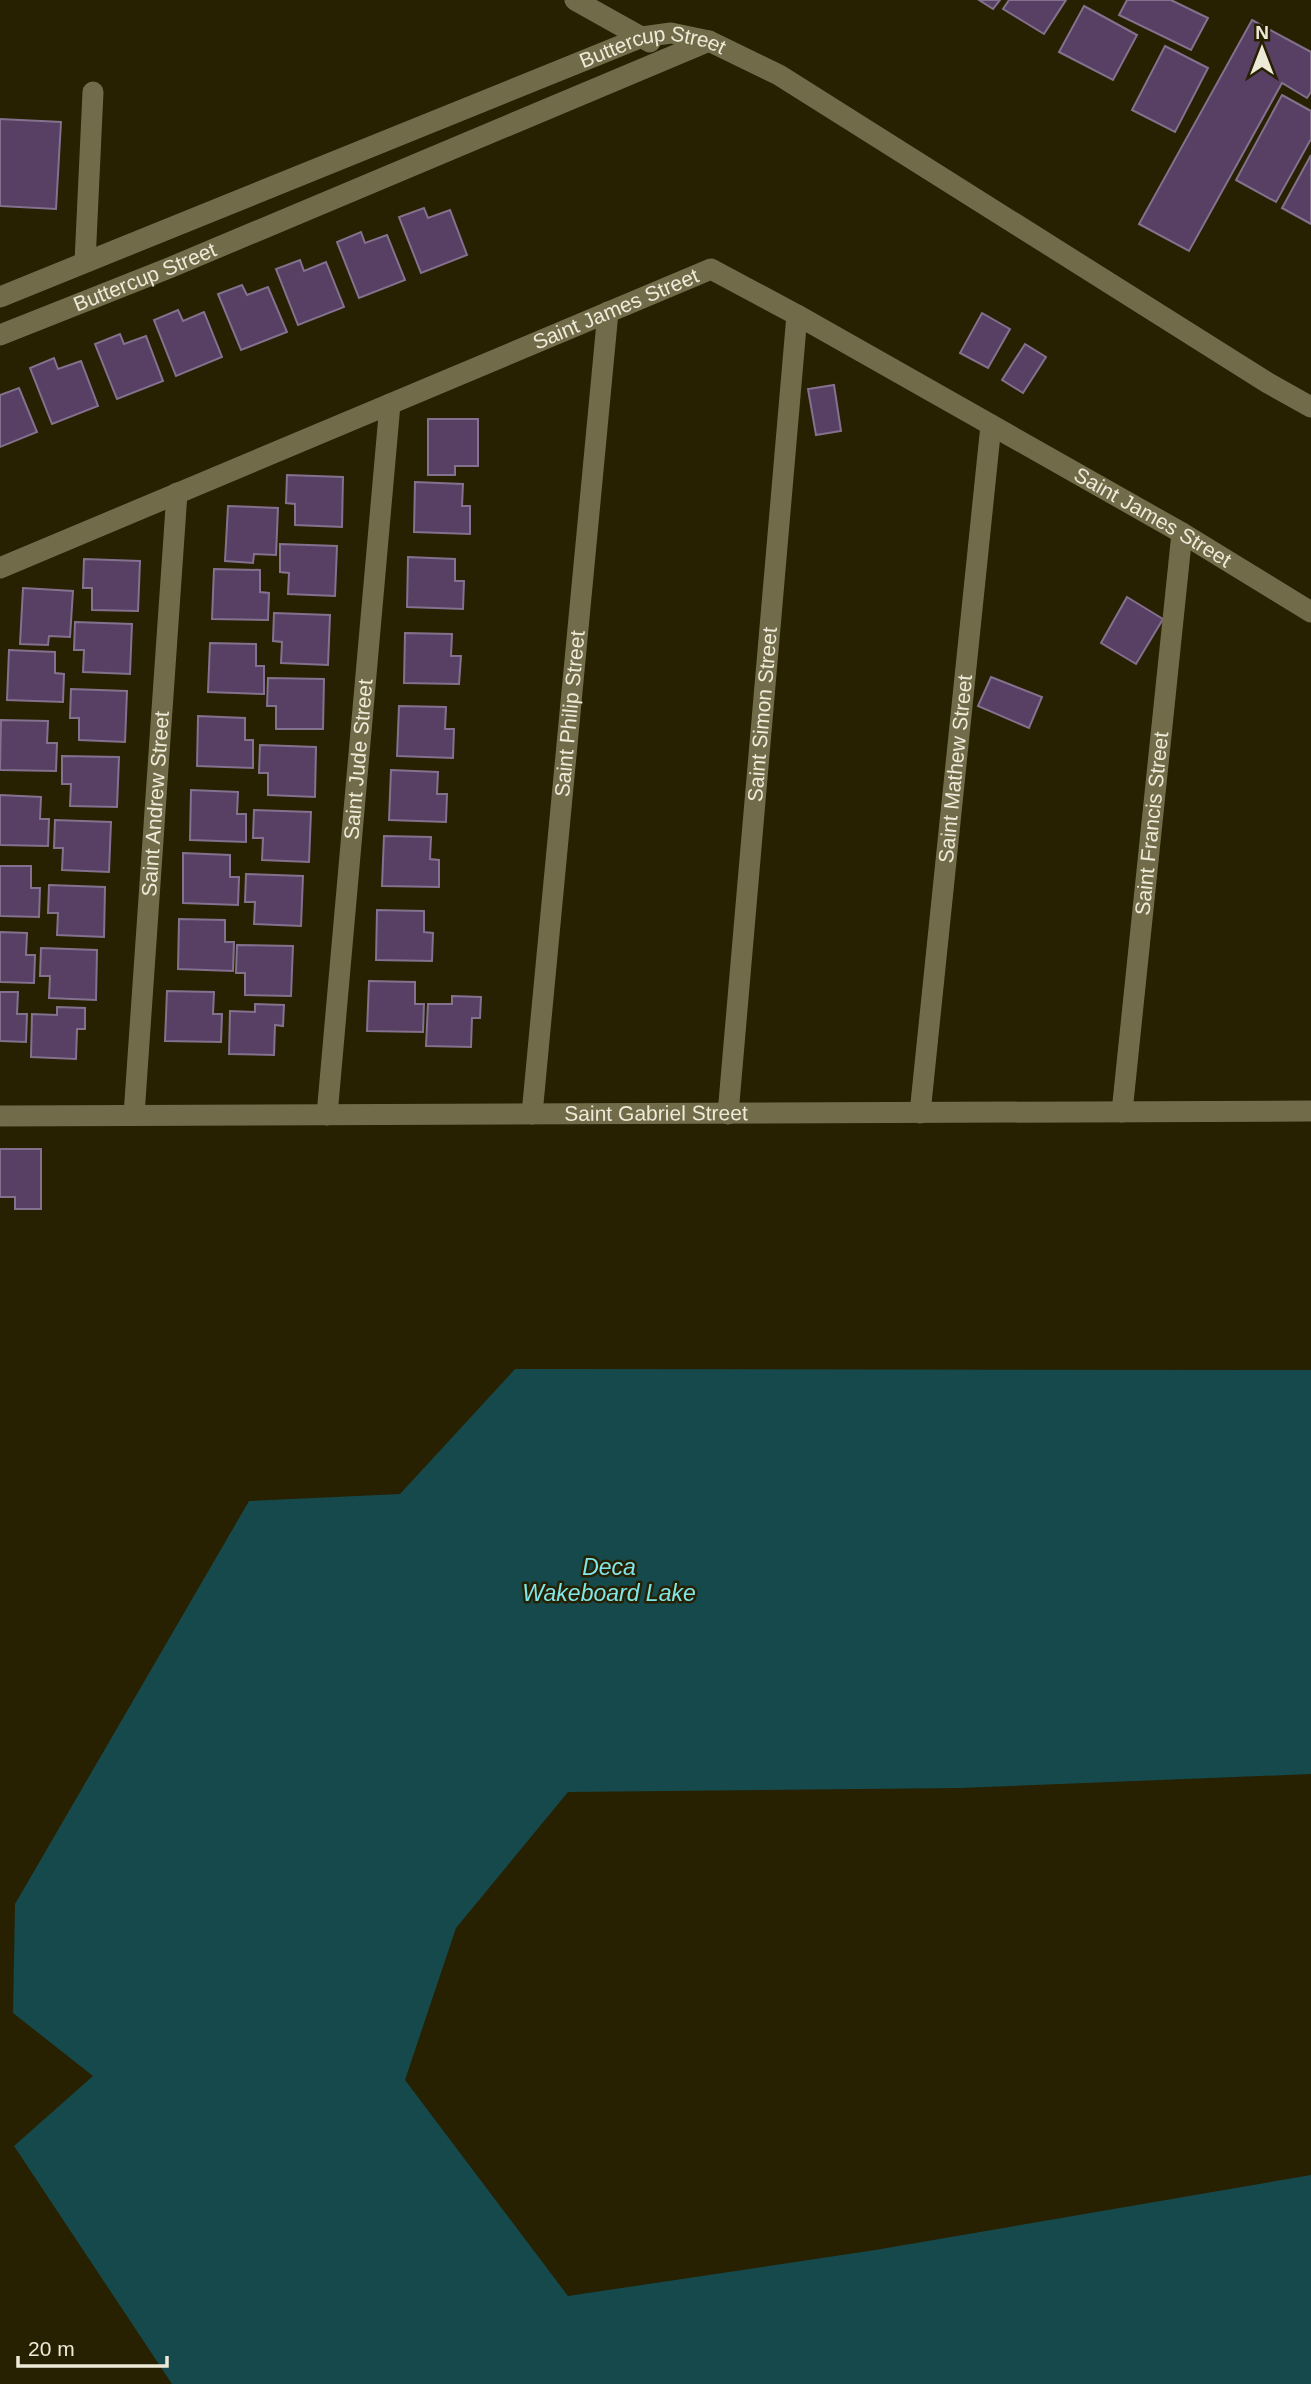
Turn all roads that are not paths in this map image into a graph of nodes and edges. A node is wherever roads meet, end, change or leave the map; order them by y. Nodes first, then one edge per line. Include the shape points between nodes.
1 (575, 0) edge
2 (642, 37) junction
3 (709, 40) junction
4 (671, 55) junction
5 (93, 92) dead end
6 (85, 262) junction
7 (0, 297) edge
8 (608, 312) junction
9 (797, 315) junction
10 (0, 335) edge
11 (390, 404) junction
12 (1311, 407) edge
13 (991, 425) junction
14 (177, 494) junction
15 (1182, 533) junction
16 (0, 568) edge
17 (1311, 612) edge
18 (1311, 1111) edge
19 (1122, 1112) junction
20 (920, 1113) junction
21 (532, 1114) junction
22 (728, 1114) junction
23 (134, 1115) junction
24 (327, 1115) junction
25 (0, 1116) edge

1 - 2 street
2 - 3 street, Buttercup Street via 671,33
2 - 4 street
2 - 6 street, Buttercup Street
3 - 4 street, Buttercup Street
3 - 12 street via 779,75
4 - 10 street, Buttercup Street
5 - 6 street
6 - 7 street, Buttercup Street
8 - 9 street, Saint James Street via 711,269
8 - 11 street, Saint James Street
8 - 21 street, Saint Philip Street
9 - 13 street, Saint James Street
9 - 22 street, Saint Simon Street
11 - 14 street, Saint James Street
11 - 24 street, Saint Jude Street
13 - 15 street, Saint James Street
13 - 20 street, Saint Mathew Street
14 - 16 street, Saint James Street
14 - 23 street, Saint Andrew Street
15 - 17 street, Saint James Street
15 - 19 street, Saint Francis Street
18 - 19 street, Saint Gabriel Street
19 - 20 street, Saint Gabriel Street
20 - 22 street, Saint Gabriel Street
21 - 22 street, Saint Gabriel Street
21 - 24 street, Saint Gabriel Street
23 - 24 street, Saint Gabriel Street
23 - 25 street, Saint Gabriel Street

